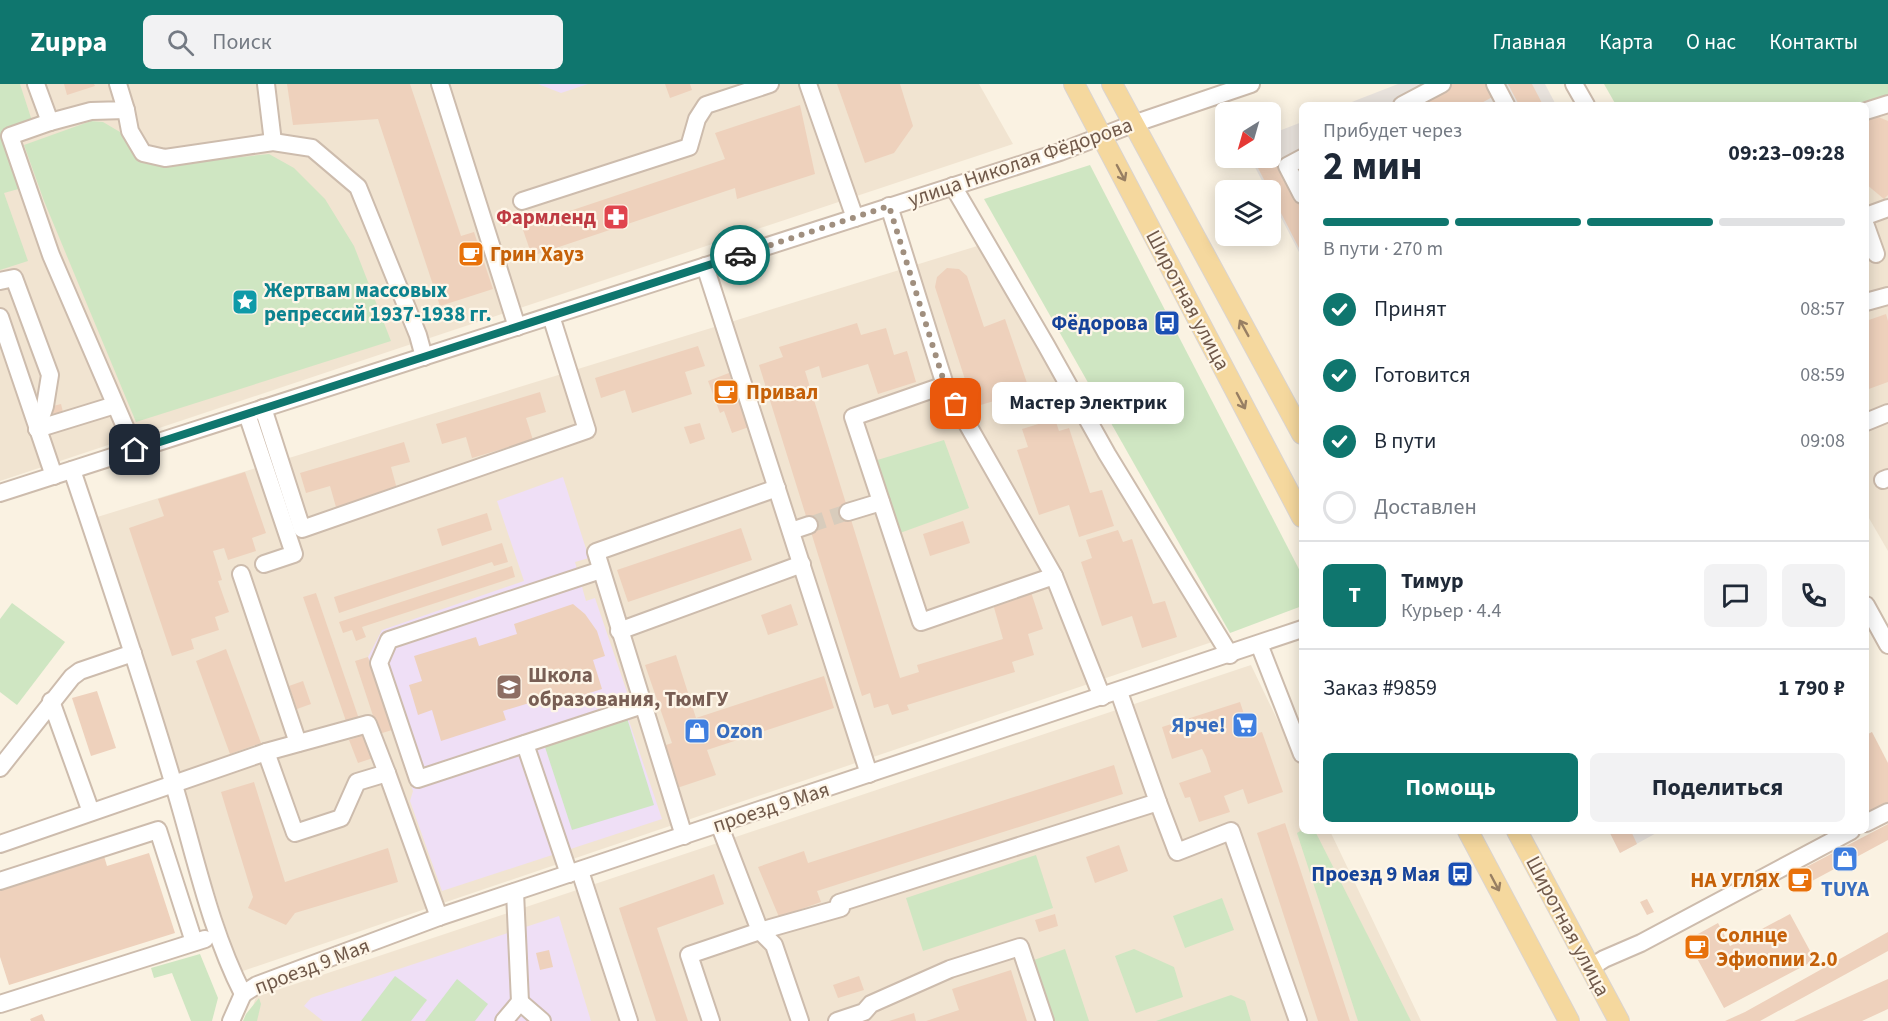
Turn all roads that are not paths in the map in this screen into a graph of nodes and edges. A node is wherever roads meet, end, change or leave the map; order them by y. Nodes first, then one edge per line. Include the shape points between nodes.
1 (36, 84) edge
2 (118, 84) edge
3 (266, 84) edge
4 (440, 84) edge
5 (767, 84) edge
6 (808, 84) edge
7 (1074, 84) edge
8 (1112, 84) edge
9 (1251, 84) edge
10 (1442, 84) edge
11 (1495, 84) edge
12 (1574, 84) edge
13 (1408, 102) edge
14 (1504, 102) edge
15 (1584, 102) edge
16 (1888, 104) edge
17 (126, 110) junction
18 (1869, 110) edge
19 (50, 122) junction
20 (1133, 124) junction
21 (1101, 137) junction
22 (273, 142) junction
23 (1299, 160) edge
24 (953, 186) junction
25 (1299, 189) edge
26 (522, 201) dead end
27 (889, 206) junction
28 (1888, 208) edge
29 (1869, 215) edge
30 (855, 218) junction
31 (1869, 234) edge
32 (1877, 254) edge
33 (705, 266) junction
34 (0, 281) edge
35 (1888, 296) edge
36 (1869, 301) edge
37 (0, 316) edge
38 (551, 316) junction
39 (517, 327) junction
40 (424, 357) junction
41 (945, 385) junction
42 (115, 405) junction
43 (255, 411) junction
44 (1888, 412) edge
45 (1869, 421) edge
46 (1299, 428) edge
47 (37, 429) junction
48 (135, 450) junction
49 (72, 470) junction
50 (54, 476) junction
51 (777, 488) junction
52 (0, 493) edge
53 (881, 502) junction
54 (1299, 511) edge
55 (848, 512) tunnel mouth
56 (809, 525) tunnel mouth
57 (791, 531) junction
58 (264, 564) dead end
59 (802, 564) junction
60 (601, 570) junction
61 (241, 574) dead end
62 (1054, 576) junction
63 (1869, 610) edge
64 (1299, 630) edge
65 (620, 631) junction
66 (1259, 644) junction
67 (1888, 645) edge
68 (134, 653) junction
69 (1230, 654) junction
70 (1119, 692) junction
71 (1102, 697) junction
72 (51, 701) junction
73 (643, 705) junction
74 (298, 743) junction
75 (525, 744) junction
76 (1299, 746) edge
77 (266, 752) junction
78 (0, 768) edge
79 (387, 773) junction
80 (869, 774) junction
81 (174, 783) junction
82 (1158, 802) junction
83 (91, 812) junction
84 (1888, 812) edge
85 (1869, 822) edge
86 (719, 824) junction
87 (1470, 834) edge
88 (1519, 834) edge
89 (1845, 834) edge
90 (684, 836) junction
91 (0, 844) edge
92 (574, 872) junction
93 (0, 881) edge
94 (515, 892) junction
95 (439, 917) junction
96 (760, 931) junction
97 (216, 935) junction
98 (195, 942) junction
99 (1590, 968) junction
100 (243, 994) junction
101 (520, 1002) junction
102 (0, 1004) edge
103 (866, 1017) edge
104 (231, 1021) edge
105 (504, 1021) edge
106 (542, 1021) edge
107 (629, 1021) edge
108 (711, 1021) edge
109 (800, 1021) edge
110 (837, 1021) edge
111 (1045, 1021) edge
112 (1298, 1021) edge
113 (1569, 1021) edge
114 (1618, 1021) edge

1 - 19 street
2 - 17 street
3 - 22 street
4 - 39 street
5 - 26 street via 706,105 697,119 689,147
6 - 30 street
7 - 21 main road, Широтная улица
8 - 20 main road, Широтная улица
9 - 20 street, улица Николая Фёдорова
10 - 13 street
11 - 14 street
12 - 15 street
16 - 18 street
17 - 19 street via 91,111
17 - 22 street via 130,131 143,153 165,158
19 - 42 street via 10,136 51,255
20 - 21 street, улица Николая Фёдорова
46 -> 20 main road, Широтная улица
21 - 24 street, улица Николая Фёдорова
21 -> 54 main road, Широтная улица
22 - 40 street via 312,147 358,187
23 - 25 street via 1287,166
24 - 27 street, улица Николая Фёдорова
24 - 69 street via 1107,454
27 - 30 street, улица Николая Фёдорова
27 - 41 street
28 - 29 street
30 - 33 street, улица Николая Фёдорова
31 - 32 street
33 - 38 street, улица Николая Фёдорова
33 - 51 street
34 - 47 street via 14,278 50,375
35 - 36 street
37 - 47 street
38 - 39 street, улица Николая Фёдорова
38 - 43 street via 586,430 302,529
39 - 40 street, улица Николая Фёдорова
40 - 43 street, улица Николая Фёдорова
41 - 53 street via 853,417
41 - 62 street
42 - 47 street
42 - 48 street
43 - 48 street, улица Николая Фёдорова
43 - 58 street via 294,554
44 - 45 street
47 - 50 street
48 - 49 street, улица Николая Фёдорова
49 - 50 street, улица Николая Фёдорова
49 - 68 street
50 - 52 street, улица Николая Фёдорова
51 - 57 street
51 - 60 street via 596,552
53 - 55 street
53 - 62 street via 921,622
56 - 57 street
57 - 59 street
59 - 65 street
59 - 80 street
60 - 65 street
60 - 75 street via 389,640 379,663 418,779
61 - 74 street
62 - 71 street
63 - 67 street
64 - 66 street, проезд 9 Мая
65 - 73 street
66 - 69 street, проезд 9 Мая
66 - 76 street
68 - 72 street via 80,671
68 - 81 street
69 - 70 street, проезд 9 Мая
70 - 71 street, проезд 9 Мая
70 - 82 street
71 - 80 street, проезд 9 Мая
72 - 78 street
72 - 83 street
73 - 75 street
73 - 90 street
74 - 77 street
74 - 79 street via 368,724
75 - 92 street
77 - 79 street via 295,833 340,818 357,782
77 - 81 street
79 - 95 street
80 - 86 street, проезд 9 Мая
81 - 83 street
81 - 97 street
82 - 96 street via 839,903 841,908
82 - 112 street via 1177,852 1231,831
83 - 91 street
84 - 85 street
86 - 90 street, проезд 9 Мая
86 - 96 street
87 -> 113 main road, Широтная улица
88 - 99 main road, Широтная улица
89 - 99 street
90 - 92 street, проезд 9 Мая
92 - 94 street, проезд 9 Мая
92 - 107 street
93 - 98 street via 158,830
94 - 95 street, проезд 9 Мая
94 - 101 street
95 - 100 street, проезд 9 Мая via 257,985
96 - 108 street via 689,955
96 - 109 street via 774,945
97 - 98 street
97 - 100 street
98 - 102 street
99 - 114 main road, Широтная улица
100 - 104 street
101 - 105 street
101 - 106 street
103 - 110 street
103 - 111 street via 871,1004 950,969 1020,947

